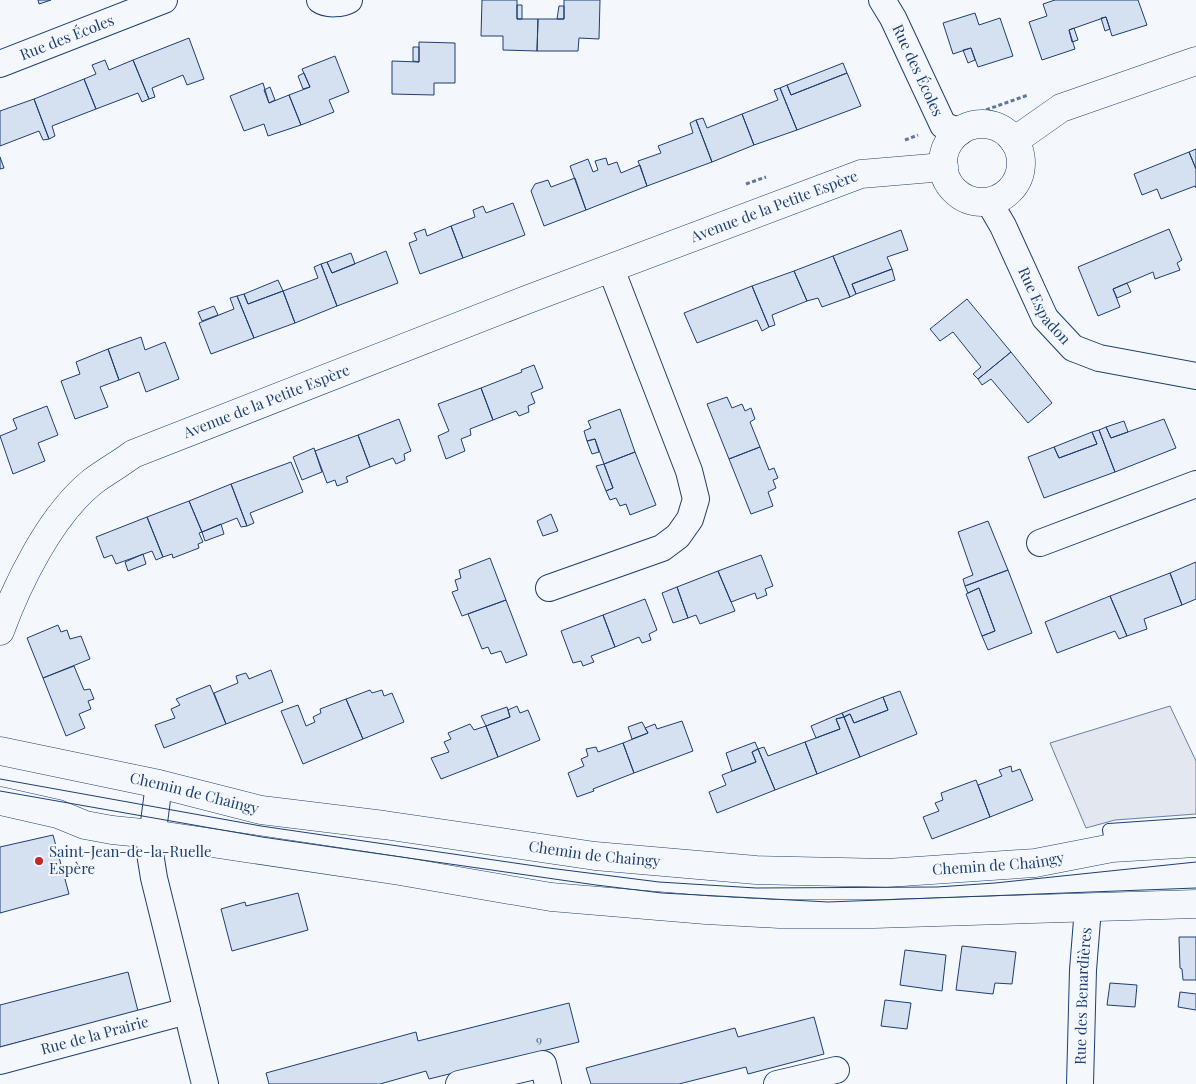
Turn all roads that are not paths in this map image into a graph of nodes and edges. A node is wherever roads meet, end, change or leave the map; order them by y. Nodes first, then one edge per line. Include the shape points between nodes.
1 (164, 0) edge
2 (320, 0) edge
3 (349, 0) edge
4 (882, 0) edge
5 (1196, 61) edge
6 (0, 64) edge
7 (960, 132) junction
8 (1014, 140) junction
9 (944, 167) junction
10 (989, 202) junction
11 (611, 269) junction
12 (1196, 376) edge
13 (1196, 484) edge
14 (1040, 543) dead end
15 (549, 588) dead end
16 (0, 631) edge
17 (0, 751) edge
18 (159, 784) junction
19 (0, 801) edge
20 (1196, 824) edge
21 (152, 834) junction
22 (1196, 843) edge
23 (1112, 848) junction
24 (1196, 904) edge
25 (1088, 908) junction
26 (187, 1011) junction
27 (0, 1060) edge
28 (836, 1070) dead end
29 (205, 1084) edge
30 (459, 1084) edge
31 (548, 1084) edge
32 (777, 1084) edge
33 (1080, 1084) edge

1 - 6 street, Rue des Écoles
2 - 3 street via 324,3
4 - 7 street, Rue des Écoles via 943,125
5 - 8 street via 1061,108
7 - 8 street via 983,124 1005,132
7 - 9 street via 950,142
8 - 10 street via 1022,165 1018,178 1012,189
9 - 10 street via 954,190 964,198
9 - 11 street, Avenue de la Petite Espère via 861,174
10 - 12 street, Rue Espadon via 1045,318 1073,348 1099,358
11 - 15 street via 689,471 696,499 690,519 678,536 662,548
11 - 16 street, Avenue de la Petite Espère via 133,454 91,483 63,512 21,580
13 - 14 street
17 - 18 street, Chemin de Chaingy
18 - 21 street
18 - 23 street, Chemin de Chaingy via 261,810 595,856 756,870 887,873 1035,863
19 - 21 street via 58,814 85,825
20 - 23 lane via 1110,830
21 - 25 street via 551,896 696,909 780,914 874,914
21 - 26 street via 150,853 154,878
22 - 23 street, Chemin de Chaingy
24 - 25 street
25 - 33 street, Rue des Benardières
26 - 27 street, Rue de la Prairie
26 - 29 street
28 - 32 street
30 - 31 street via 543,1064

